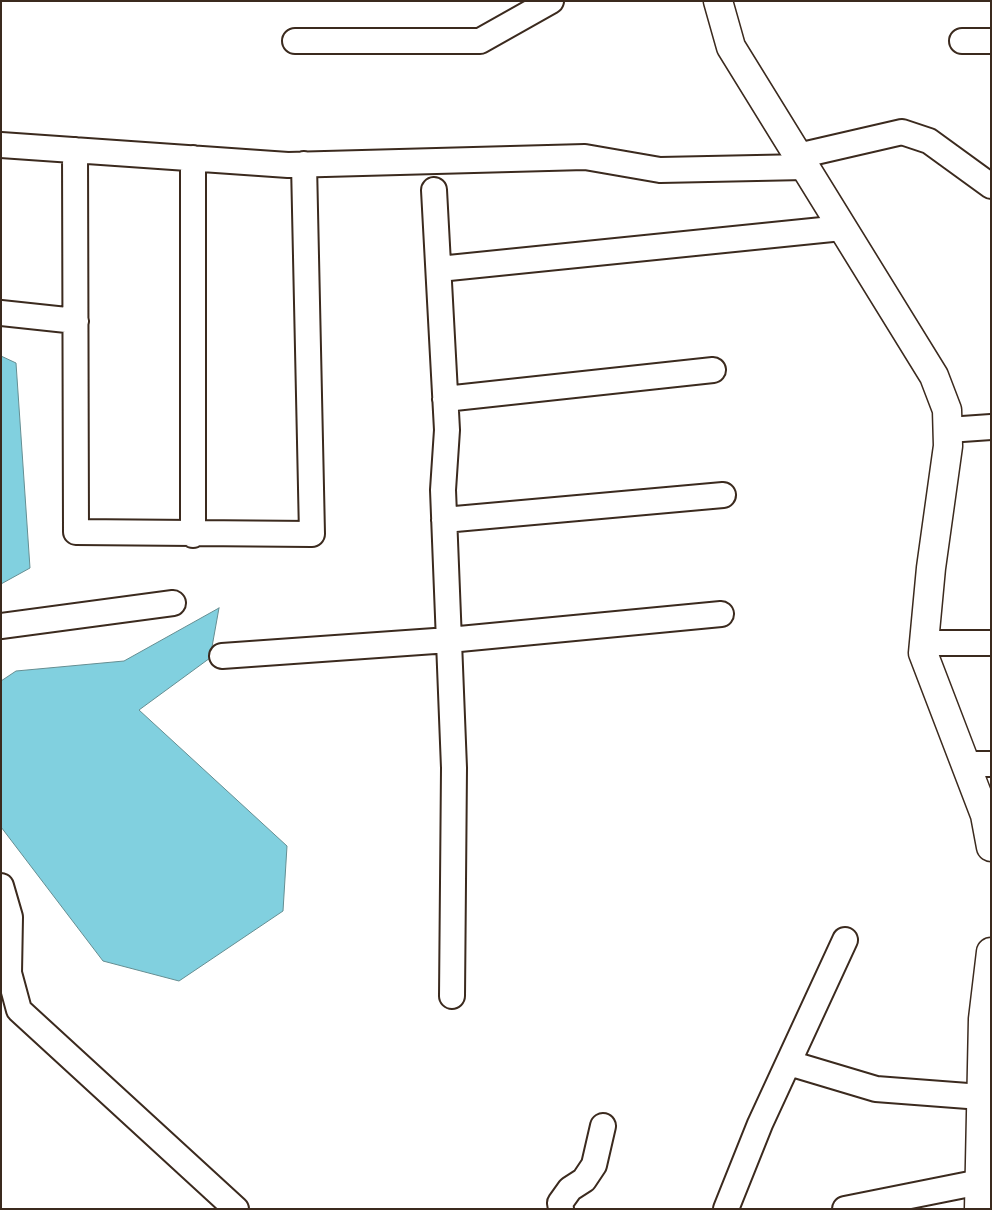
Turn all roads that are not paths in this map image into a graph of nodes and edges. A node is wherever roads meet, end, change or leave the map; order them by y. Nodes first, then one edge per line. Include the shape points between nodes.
1 (551, 1) edge
2 (718, 1) edge
3 (991, 40) edge
4 (295, 41) dead end
5 (962, 41) dead end
6 (1, 145) edge
7 (75, 150) junction
8 (193, 158) junction
9 (802, 162) junction
10 (304, 164) junction
11 (991, 186) edge
12 (434, 190) dead end
13 (842, 228) junction
14 (439, 269) junction
15 (1, 313) edge
16 (76, 321) junction
17 (713, 370) dead end
18 (445, 399) junction
19 (991, 427) edge
20 (948, 430) junction
21 (723, 495) dead end
22 (444, 520) junction
23 (193, 534) junction
24 (173, 602) dead end
25 (721, 614) dead end
26 (1, 626) edge
27 (449, 640) junction
28 (924, 643) junction
29 (991, 643) edge
30 (222, 656) dead end
31 (978, 764) edge
32 (991, 846) edge
33 (1, 886) edge
34 (845, 940) dead end
35 (991, 952) edge
36 (452, 996) dead end
37 (789, 1063) junction
38 (981, 1097) junction
39 (603, 1126) dead end
40 (980, 1182) junction
41 (236, 1209) edge
42 (561, 1209) edge
43 (726, 1209) edge
44 (845, 1209) edge
45 (979, 1209) edge

1 - 4 street via 480,41
2 - 9 street via 731,47
3 - 5 street
6 - 7 street
7 - 8 street
7 - 16 street
8 - 10 street
8 - 23 street
9 - 10 street via 660,170 585,157
9 - 11 street via 902,132 929,141
9 - 13 street
10 - 23 street via 312,534
12 - 14 street
13 - 14 street
13 - 20 street via 934,376 947,410
14 - 18 street
15 - 16 street
16 - 23 street via 76,532
17 - 18 street
18 - 22 street
19 - 20 street
20 - 28 street
21 - 22 street
22 - 27 street
24 - 26 street
25 - 27 street
27 - 30 street
27 - 36 street via 454,768
28 - 29 street
28 - 31 street via 923,653
31 - 32 street
33 - 41 street via 10,917 9,972 19,1010
34 - 37 street
35 - 38 street via 983,1019
37 - 38 street via 876,1089
37 - 43 street
38 - 40 street
39 - 42 street via 594,1165 584,1180 570,1189 560,1202
40 - 44 street
40 - 45 street

